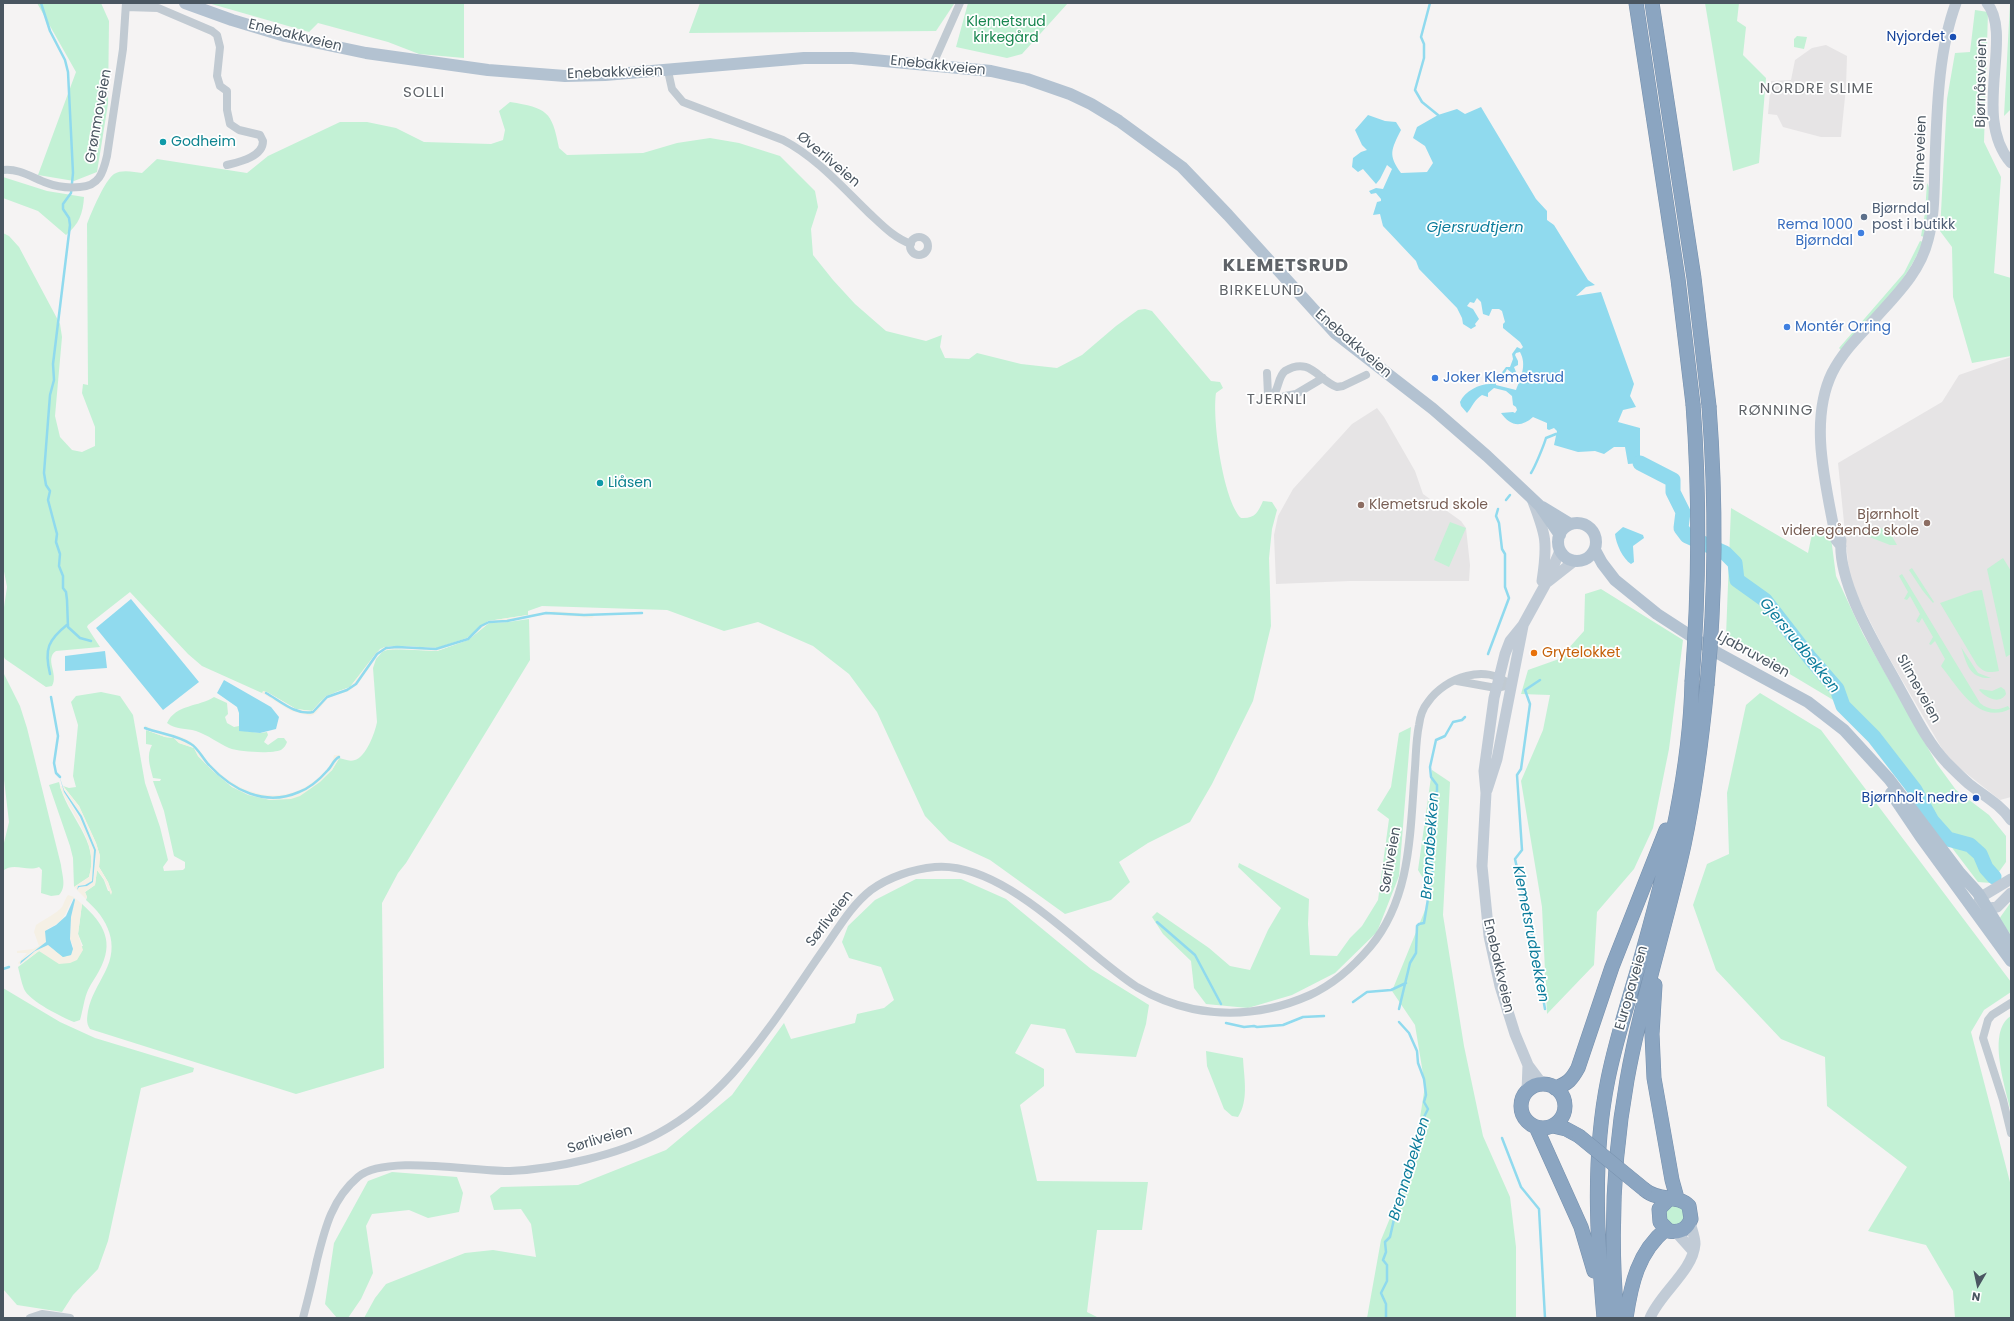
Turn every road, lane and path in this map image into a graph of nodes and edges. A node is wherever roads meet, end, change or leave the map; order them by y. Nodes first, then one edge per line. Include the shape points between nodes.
1 (185, 3) edge
2 (960, 3) edge
3 (1636, 3) edge
4 (1652, 3) edge
5 (1956, 3) edge
6 (1987, 3) edge
7 (126, 5) edge
8 (933, 64) junction
9 (668, 71) junction
10 (2011, 163) edge
11 (227, 165) dead end
12 (3, 170) edge
13 (910, 244) dead end
14 (1267, 373) dead end
15 (1366, 374) dead end
16 (1323, 378) junction
17 (1285, 396) dead end
18 (1536, 502) junction
19 (1570, 524) junction
20 (1560, 535) junction
21 (1595, 550) junction
22 (1560, 551) junction
23 (1579, 561) junction
24 (1615, 580) junction
25 (1543, 588) junction
26 (1523, 625) junction
27 (1498, 676) junction
28 (1457, 680) junction
29 (1510, 685) junction
30 (1496, 688) junction
31 (1872, 761) junction
32 (1486, 793) junction
33 (1677, 806) junction
34 (2009, 814) edge
35 (2011, 879) edge
36 (2011, 893) edge
37 (1981, 897) junction
38 (1988, 909) junction
39 (1974, 910) junction
40 (1659, 945) junction
41 (2011, 947) edge
42 (2011, 961) edge
43 (2011, 1003) edge
44 (1528, 1065) junction
45 (1549, 1086) junction
46 (1527, 1092) junction
47 (1564, 1110) junction
48 (1552, 1126) junction
49 (1536, 1127) junction
50 (2011, 1133) edge
51 (1578, 1135) junction
52 (1646, 1191) junction
53 (1673, 1199) junction
54 (1658, 1213) junction
55 (1690, 1223) junction
56 (1671, 1230) junction
57 (1693, 1251) junction
58 (1608, 1296) junction
59 (30, 1318) edge
60 (70, 1318) edge
61 (303, 1318) edge
62 (1604, 1318) edge
63 (1617, 1318) edge
64 (1626, 1318) edge
65 (1650, 1318) edge

1 - 9 main road, Enebakkveien via 285,36 344,49 424,61 488,70 565,76
2 - 8 street
3 - 33 highway, Europaveien, bridge via 1678,279 1693,404 1698,582 1689,726
4 - 40 highway, Europaveien, bridge via 1694,278 1709,406 1715,538 1713,598 1701,741 1684,843
5 - 34 street, Slimeveien via 1945,47 1937,108 1934,198 1928,240 1911,278 1849,348 1832,374 1822,410 1822,440 1839,520 1846,574 1874,642 1926,736 1943,758
6 - 10 street, Bjørnåsveien via 1994,14 1998,31 1995,131 2001,149
7 - 11 street via 158,8 205,27 217,35 220,47 216,76 220,86 227,91 229,120 234,128 260,135 263,141 261,150 254,155
7 - 12 street, Grønmoveien via 123,49 107,156 97,182 88,187 64,187 15,170
8 - 9 main road, Enebakkveien via 852,58 804,58
8 - 18 main road, Enebakkveien via 991,71 1049,86 1091,104 1141,136 1186,172 1335,333 1433,409
9 - 13 street, Øverliveien via 672,89 683,102 797,147 888,231
14 - 16 street via 1270,397 1275,393 1279,377 1290,369 1299,366 1308,368
15 - 16 street via 1339,387
16 - 17 street via 1296,394
18 - 19 main road, Enebakkveien
18 - 20 main road, Enebakkveien
18 - 25 street via 1546,542
19 - 20 main road
19 - 21 main road, Enebakkveien via 1582,523 1589,526 1596,535
20 - 22 main road, Enebakkveien
21 - 23 main road, Enebakkveien
21 - 24 main road, Ljabruveien
22 - 23 main road via 1566,558
22 - 25 street, Enebakkveien
23 - 24 main road, Ljabruveien
23 - 25 street, Enebakkveien
24 - 31 main road, Ljabruveien via 1657,614 1714,651 1813,706 1844,730
25 - 26 street, Enebakkveien
26 - 27 street, Enebakkveien via 1510,641
26 - 29 street, Enebakkveien
27 - 28 street, Sørliveien via 1469,674
27 - 29 street
27 - 30 street, Enebakkveien
28 - 30 street
28 - 61 street, Sørliveien via 1446,685 1426,704 1419,725 1406,865 1401,889 1389,921 1356,963 1318,991 1267,1010 1233,1013 1189,1008 1160,998 1135,985 1043,913 996,881 973,871 948,867 916,870 879,885 867,893 845,917 758,1042 736,1068 710,1097 685,1117 657,1134 607,1154 539,1168 511,1171 395,1166 363,1173 339,1198 327,1221
29 - 30 street
29 - 32 street, Enebakkveien via 1497,759
30 - 32 street, Enebakkveien via 1486,756
31 - 37 main road, Ljabruveien via 1890,780
31 - 39 main road, Ljabruveien via 1909,820
32 - 44 street, Enebakkveien via 1482,852 1485,915 1504,1000
33 - 45 highway via 1655,854 1612,967 1578,1068 1565,1085
33 - 58 highway, Europaveien via 1658,895 1614,1053 1603,1109 1596,1190
35 - 37 street
36 - 38 street via 1997,907
37 - 38 main road, Ljabruveien
37 - 39 street
38 - 39 street
38 - 41 main road, Ljabruveien
39 - 42 main road, Ljabruveien
40 - 53 highway via 1652,1053
40 - 58 highway, Europaveien via 1638,1028 1623,1107
43 - 50 street via 1988,1020 1983,1038
44 - 45 street, Enebakkveien
44 - 46 street, Enebakkveien
45 - 46 highway via 1535,1086
45 - 47 highway via 1563,1099
46 - 49 highway via 1522,1101 1521,1112 1526,1121
47 - 48 highway via 1561,1118
47 - 51 highway
48 - 49 highway
48 - 51 highway
49 - 58 highway via 1581,1227
51 - 52 highway, bridge
52 - 53 highway
52 - 54 highway
53 - 54 highway via 1662,1205
53 - 55 highway via 1686,1202 1691,1210
54 - 56 highway via 1660,1222
55 - 56 highway via 1682,1231
55 - 57 street via 1695,1239
56 - 57 street
56 - 64 highway via 1653,1240 1641,1258 1631,1289
57 - 65 street via 1689,1262
58 - 62 highway
58 - 63 highway
59 - 60 street via 42,1314

